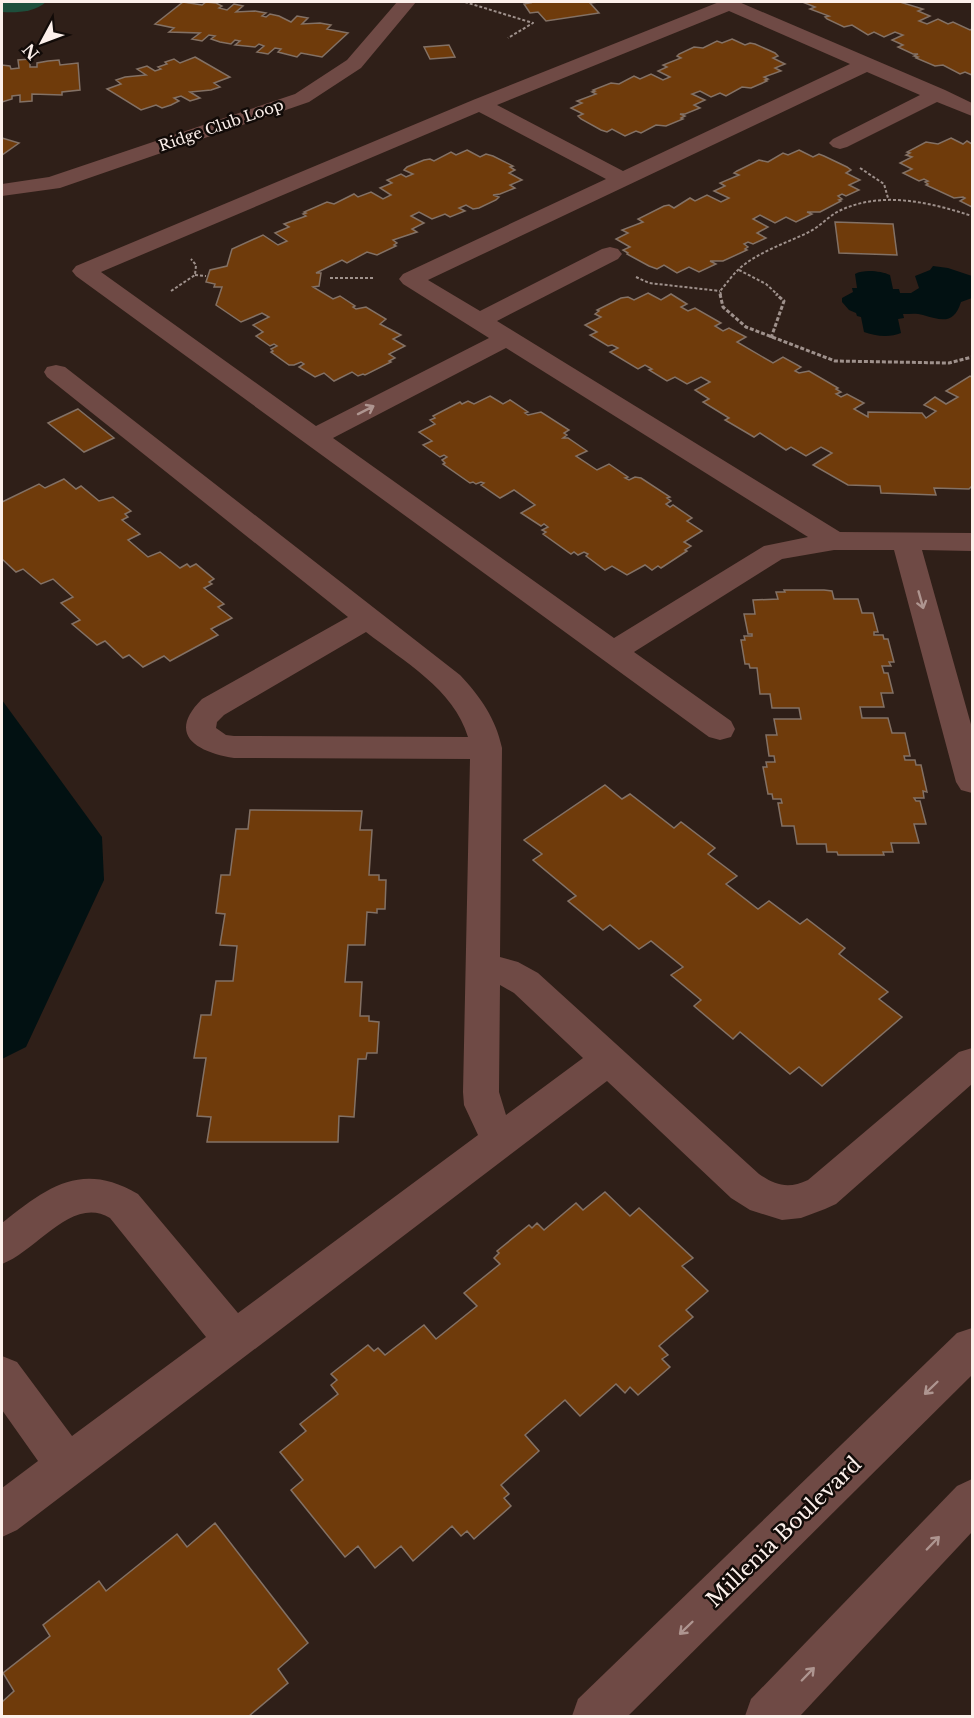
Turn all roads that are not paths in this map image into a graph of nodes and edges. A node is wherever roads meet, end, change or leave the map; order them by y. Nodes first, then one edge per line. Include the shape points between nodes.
1 (407, 2) edge
2 (731, 3) edge
3 (867, 64) junction
4 (938, 94) junction
5 (480, 104) junction
6 (972, 110) edge
7 (840, 143) dead end
8 (623, 179) junction
9 (2, 190) edge
10 (605, 256) road end
11 (479, 321) junction
12 (507, 338) junction
13 (56, 372) dead end
14 (314, 437) junction
15 (834, 541) junction
16 (972, 542) edge
17 (906, 543) junction
18 (368, 618) junction
19 (613, 652) junction
20 (720, 729) dead end
21 (486, 748) junction
22 (972, 782) edge
23 (482, 967) junction
24 (609, 1059) junction
25 (972, 1064) edge
26 (499, 1141) junction
27 (2, 1246) edge
28 (234, 1340) junction
29 (972, 1347) edge
30 (2, 1377) edge
31 (67, 1466) junction
32 (972, 1501) edge
33 (2, 1515) edge
34 (596, 1716) edge
35 (768, 1716) edge

1 - 9 street, Ridge Club Loop via 354,64 302,98 52,183
2 - 3 street
2 - 5 street
3 - 4 street
3 - 8 street
4 - 6 street
4 - 7 street
5 - 8 street
5 - 14 street via 84,271
8 - 11 street via 411,279
10 - 11 street
11 - 12 street
14 -> 12 street
12 - 15 street
13 - 18 street
14 - 19 street
15 - 17 street
15 - 19 street via 774,552
16 - 17 street
17 -> 22 street
18 - 21 street via 461,694 478,719
18 - 21 street via 213,707 201,719 202,733 216,743 234,747
19 - 20 street
21 - 23 street
23 - 24 street via 506,972 526,983
23 - 26 street via 481,1092
24 - 25 street via 757,1195 786,1204 799,1203 822,1192
24 - 26 street
26 - 28 street
27 - 28 street via 67,1200 93,1192 106,1194 124,1206
28 - 31 street
29 -> 34 street, Millenia Boulevard
30 - 31 street
31 - 33 street
35 -> 32 street

